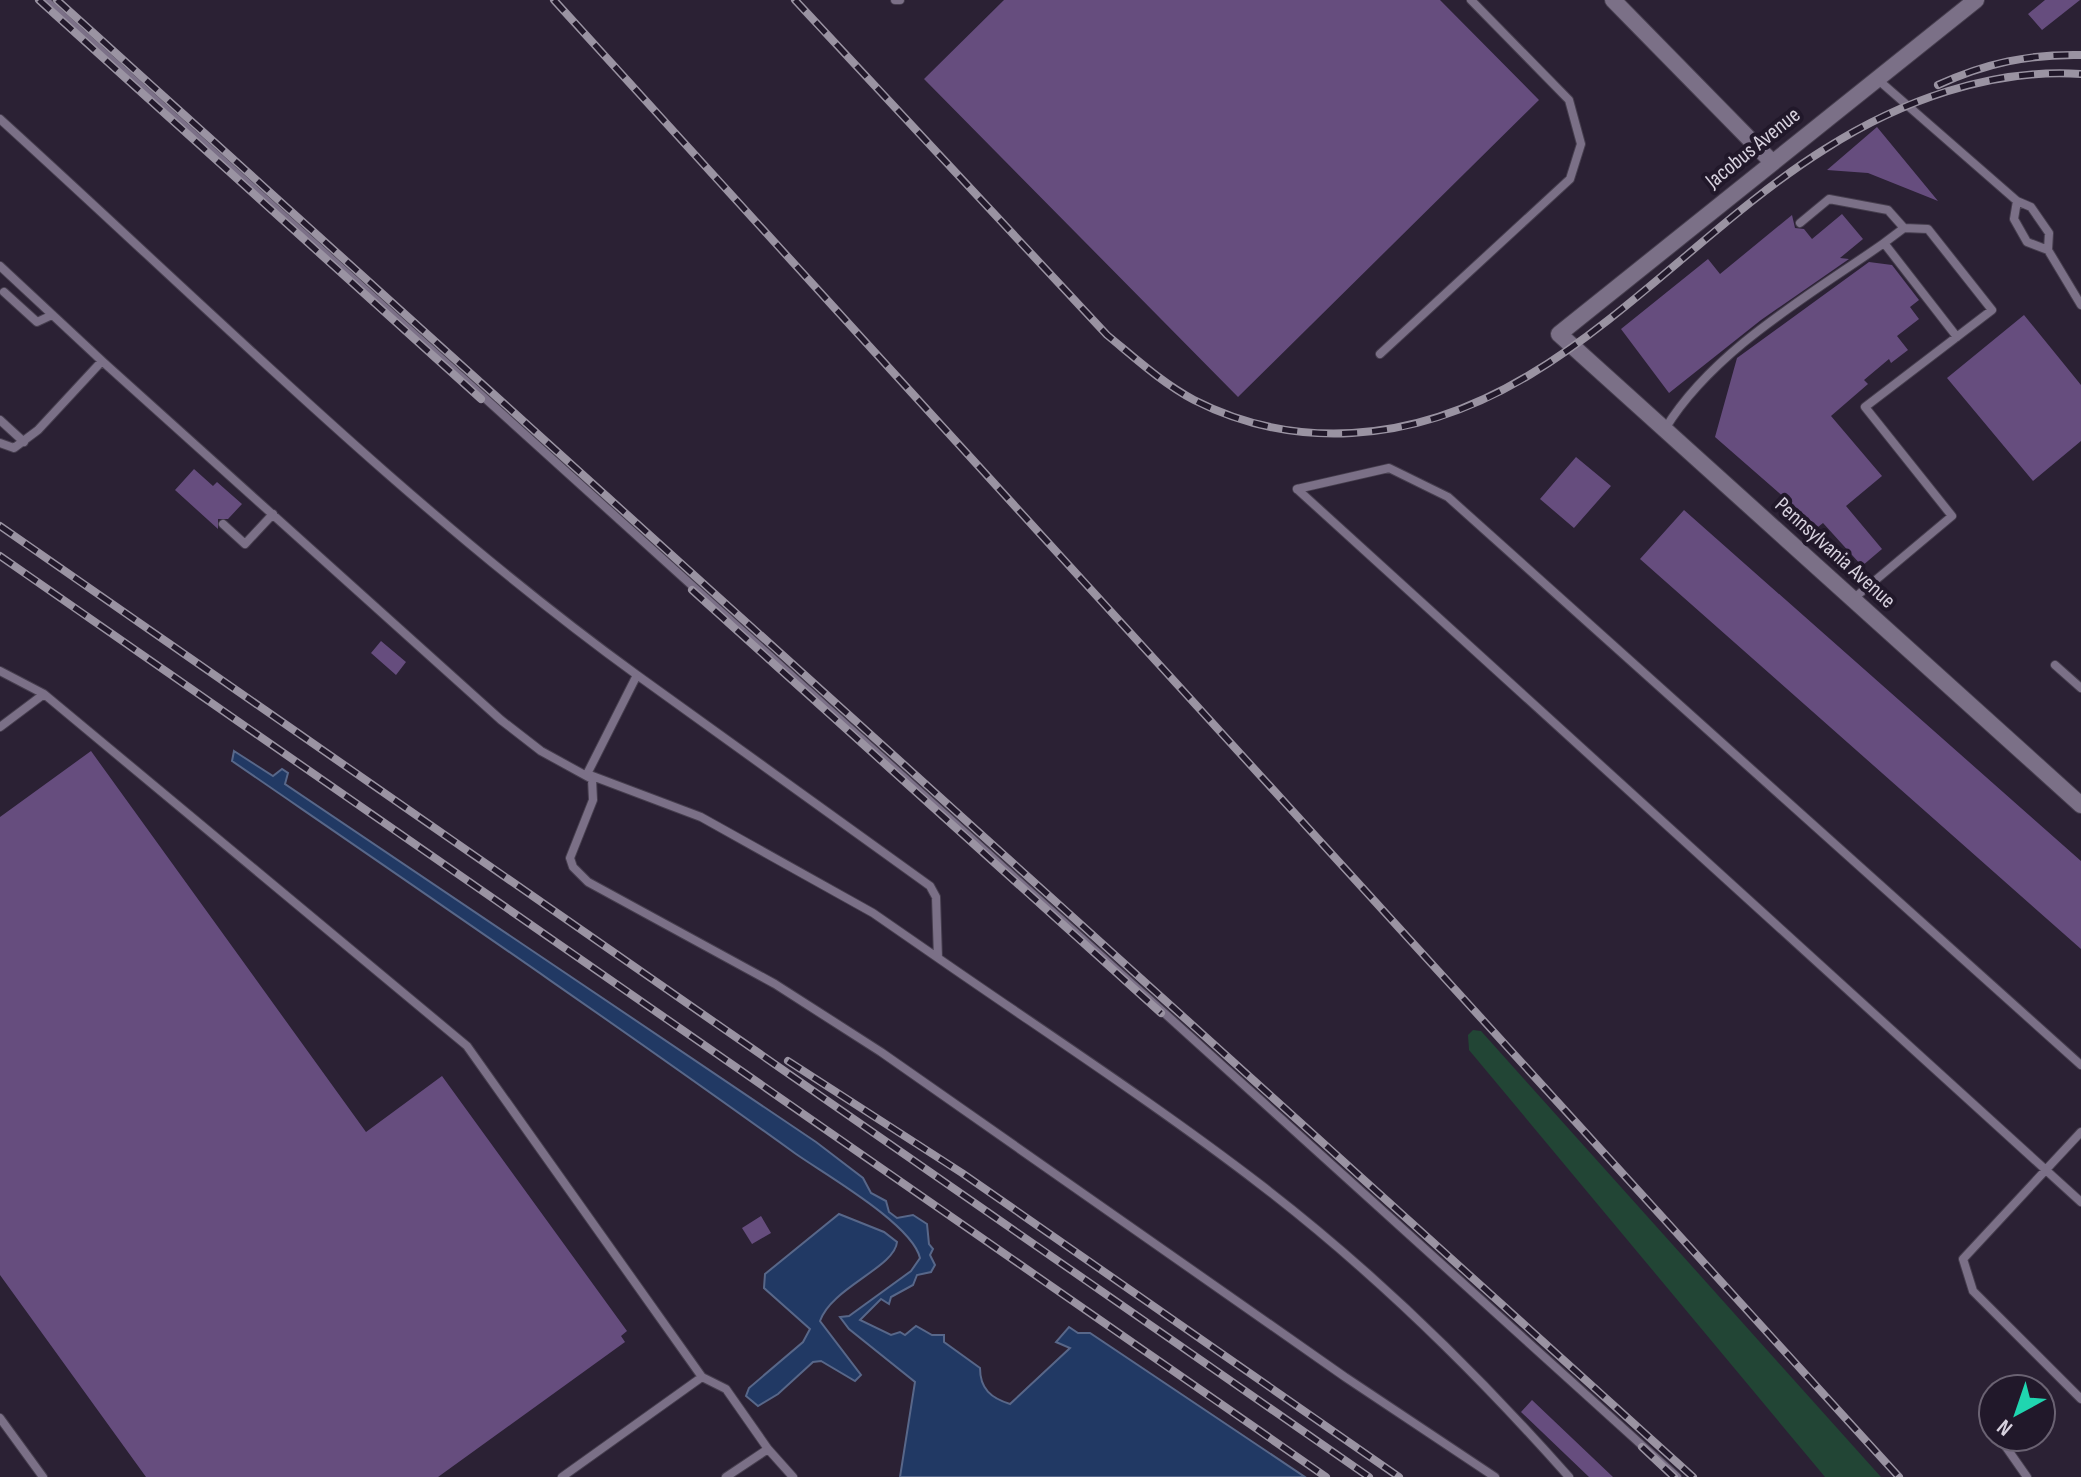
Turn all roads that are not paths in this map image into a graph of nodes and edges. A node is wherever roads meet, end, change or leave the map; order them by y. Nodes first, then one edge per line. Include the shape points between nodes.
1 (45, 0) edge
2 (1471, 0) edge
3 (1613, 0) edge
4 (1976, 0) edge
5 (1876, 78) junction
6 (0, 119) edge
7 (1771, 161) junction
8 (2017, 201) junction
9 (1800, 223) dead end
10 (1904, 228) junction
11 (1884, 243) junction
12 (2048, 250) junction
13 (0, 266) edge
14 (4, 292) dead end
15 (2081, 305) edge
16 (52, 315) junction
17 (1559, 334) joint
18 (1957, 337) junction
19 (1380, 354) dead end
20 (102, 361) junction
21 (0, 420) edge
22 (1665, 429) junction
23 (24, 442) junction
24 (0, 443) edge
25 (273, 514) junction
26 (223, 524) dead end
27 (1853, 599) junction
28 (2055, 665) dead end
29 (0, 671) edge
30 (637, 675) junction
31 (2081, 688) edge
32 (44, 694) junction
33 (0, 727) edge
34 (587, 774) junction
35 (2081, 805) edge
36 (938, 958) junction
37 (2081, 1065) edge
38 (2081, 1132) edge
39 (2048, 1169) junction
40 (2081, 1202) edge
41 (702, 1377) junction
42 (2081, 1399) edge
43 (0, 1418) edge
44 (768, 1449) junction
45 (2010, 1453) edge
46 (43, 1477) edge
47 (562, 1477) edge
48 (726, 1477) edge
49 (793, 1477) edge
50 (1495, 1477) edge
51 (1569, 1477) edge
52 (1677, 1477) edge
53 (2027, 1477) edge

1 - 52 lane
2 - 19 lane via 1569,100 1581,144 1570,179
3 - 7 street
4 - 5 street, Jacobus Avenue
5 - 7 street, Jacobus Avenue
5 - 8 lane
6 - 30 lane via 442,521 542,606
7 - 17 street, Jacobus Avenue
8 - 12 lane via 2031,207 2049,233
8 - 12 lane via 2014,219 2027,242
9 - 10 lane via 1829,199 1888,210
10 - 11 lane
10 - 18 lane via 1928,229 1992,310
11 - 18 lane
11 - 22 lane via 1810,293 1699,383
12 - 15 lane
13 - 16 lane
14 - 16 lane via 37,322
16 - 20 lane
17 - 22 street, Pennsylvania Avenue
18 - 27 lane via 1865,407 1952,516
20 - 23 lane
20 - 25 lane
21 - 23 lane
22 - 27 street, Pennsylvania Avenue
23 - 24 lane via 11,448
25 - 26 lane via 245,544
25 - 34 lane via 501,720 541,751
27 - 35 street, Pennsylvania Avenue
28 - 31 lane
29 - 32 lane
30 - 34 lane
30 - 36 lane via 930,886 936,897
32 - 33 lane
32 - 41 lane via 467,1046
34 - 36 lane via 701,817 873,913
34 - 50 lane via 594,781 594,796 570,858 588,882 775,984 881,1052
36 - 51 lane via 1290,1208 1450,1350
37 - 39 lane via 1448,497 1389,468 1297,489
38 - 39 lane
39 - 40 lane
39 - 42 lane via 1963,1259 1973,1291
41 - 44 lane via 726,1389
41 - 47 lane
43 - 46 lane
44 - 48 lane
44 - 49 lane
45 - 53 lane

